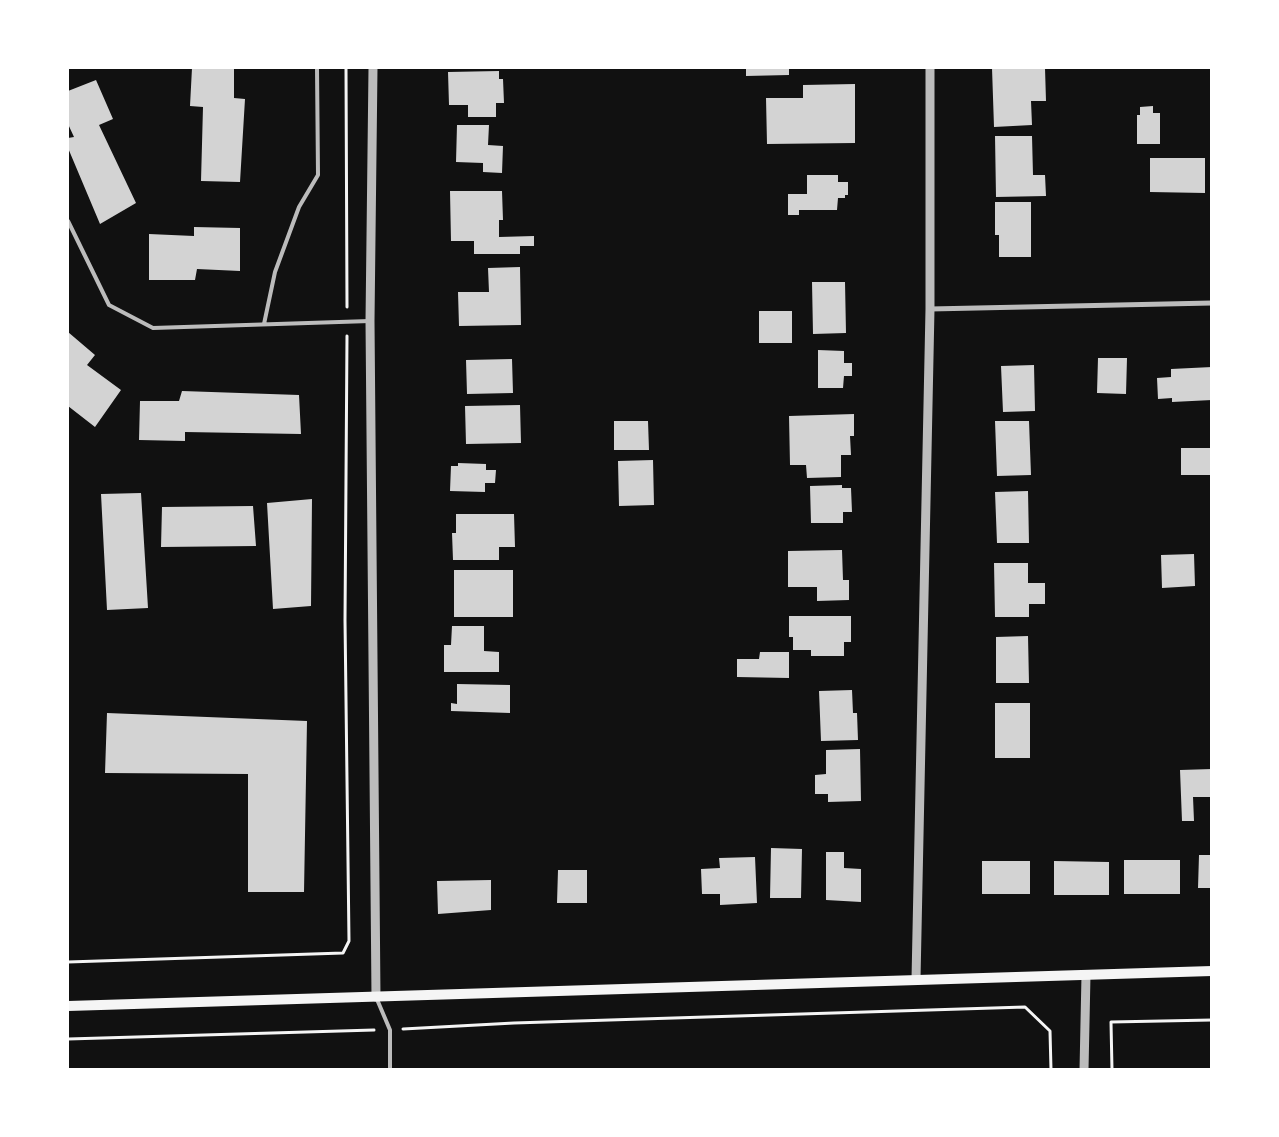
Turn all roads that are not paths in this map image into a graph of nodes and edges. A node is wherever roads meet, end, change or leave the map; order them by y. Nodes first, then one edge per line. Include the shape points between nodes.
1 (317, 68) edge
2 (373, 68) edge
3 (930, 68) edge
4 (68, 220) edge
5 (1212, 303) edge
6 (930, 308) junction
7 (370, 322) junction
8 (264, 324) junction
9 (1212, 971) edge
10 (1086, 975) junction
11 (916, 979) junction
12 (376, 997) junction
13 (68, 1006) edge
14 (390, 1070) edge
15 (1084, 1070) edge

1 - 8 lane via 318,175 299,207 276,272
2 - 7 street
3 - 6 street
4 - 8 lane via 109,305 153,328
5 - 6 street
6 - 11 street
7 - 8 lane
7 - 12 street
9 - 10 main road
10 - 11 main road
10 - 15 street
11 - 12 main road
12 - 13 main road
12 - 14 lane via 390,1030

